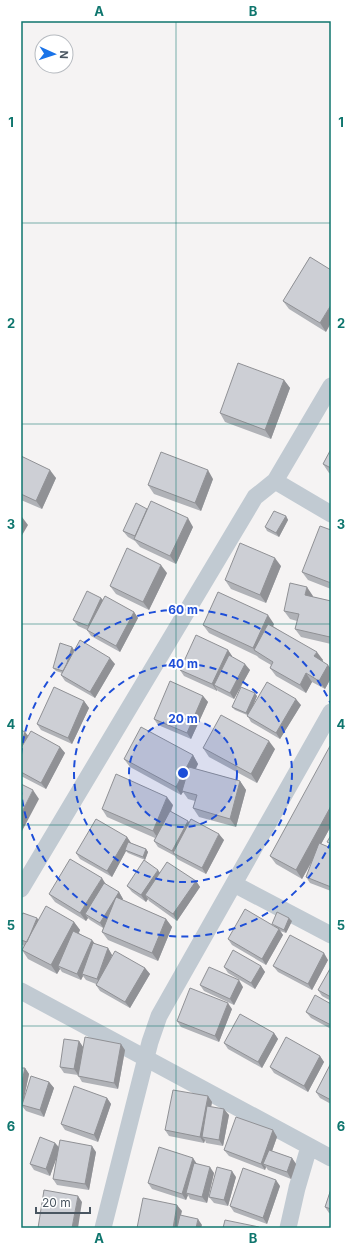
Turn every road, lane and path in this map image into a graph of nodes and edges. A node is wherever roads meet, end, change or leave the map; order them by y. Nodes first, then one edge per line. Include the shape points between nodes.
1 (331, 386) edge
2 (275, 481) junction
3 (331, 514) edge
4 (328, 722) edge
5 (234, 884) junction
6 (21, 889) edge
7 (331, 935) edge
8 (21, 991) edge
9 (146, 1058) junction
10 (309, 1147) junction
11 (331, 1158) edge
12 (103, 1228) edge
13 (288, 1228) edge

1 - 2 street
2 - 3 street
2 - 6 street via 255,497
4 - 5 street
5 - 7 street
5 - 9 street via 159,1016
8 - 9 street
9 - 10 street
9 - 12 street
10 - 11 street
10 - 13 street

